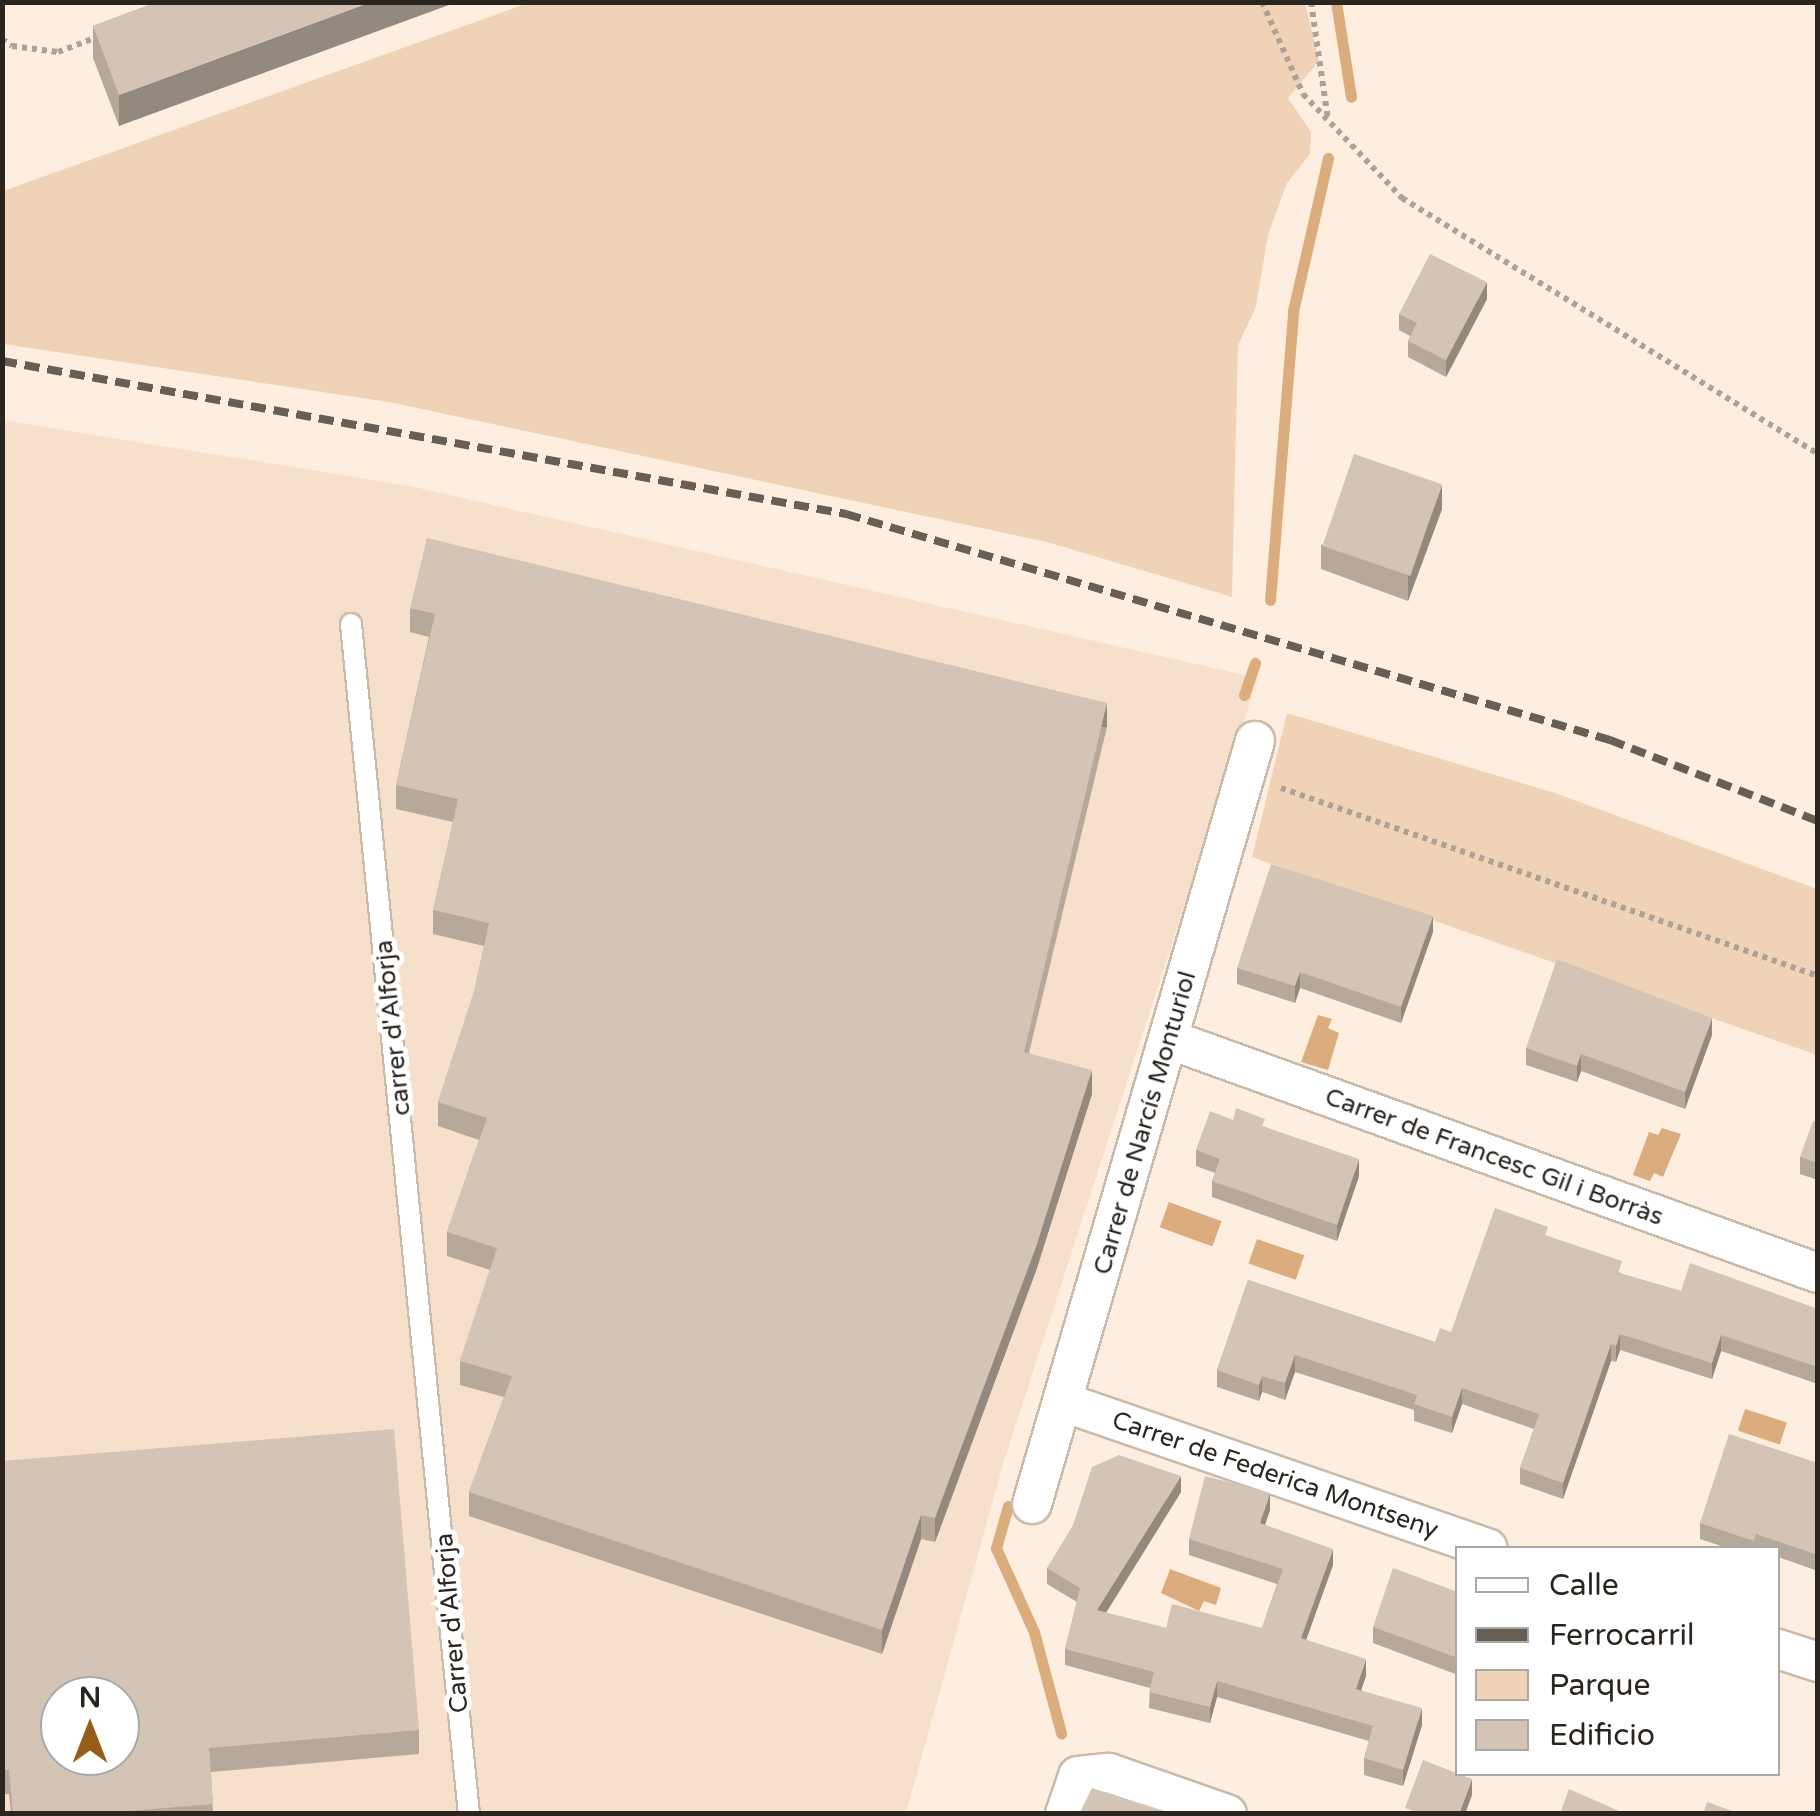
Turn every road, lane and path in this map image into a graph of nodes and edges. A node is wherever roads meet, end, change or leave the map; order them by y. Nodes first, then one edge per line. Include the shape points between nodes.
1 (1262, 2) edge
2 (1311, 2) edge
3 (110, 33) edge
4 (2, 39) edge
5 (1328, 123) junction
6 (1818, 454) edge
7 (351, 624) dead end
8 (1255, 741) dead end
9 (1265, 782) dead end
10 (1818, 976) edge
11 (1170, 1040) junction
12 (1818, 1273) edge
13 (1063, 1402) junction
14 (435, 1433) joint
15 (1032, 1504) dead end
16 (1482, 1546) edge
17 (1780, 1649) edge
18 (1818, 1662) edge
19 (469, 1814) edge
20 (1065, 1814) edge
21 (1227, 1814) edge

1 - 5 path via 1282,58
2 - 5 path
3 - 4 path via 58,52
5 - 6 path via 1402,198
7 - 14 lane, carrer d'Alforja
8 - 11 street, Carrer de Narcís Monturiol
9 - 10 path
11 - 12 street, Carrer de Francesc Gil i Borràs
11 - 13 street, Carrer de Narcís Monturiol
13 - 15 street, Carrer de Narcís Monturiol
13 - 16 street, Carrer de Federica Montseny
14 - 19 lane, Carrer d'Alforja
17 - 18 street
20 - 21 street via 1078,1776 1109,1772

